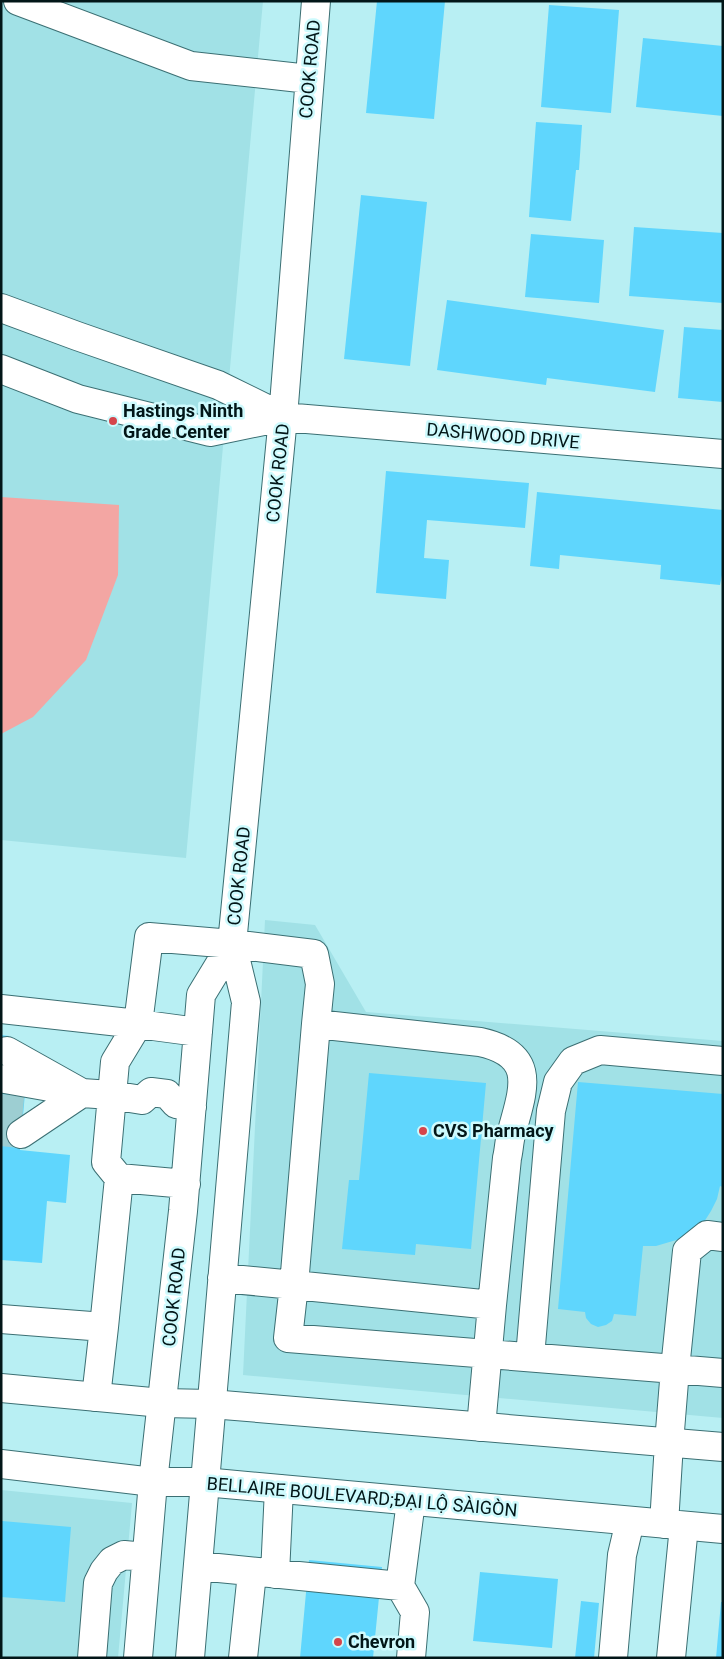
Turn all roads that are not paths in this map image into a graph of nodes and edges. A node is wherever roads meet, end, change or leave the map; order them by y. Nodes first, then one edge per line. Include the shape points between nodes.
1 (18, 1) edge
2 (316, 1) edge
3 (309, 79) junction
4 (1, 308) edge
5 (1, 369) edge
6 (283, 417) junction
7 (723, 454) edge
8 (232, 944) junction
9 (1, 1010) edge
10 (138, 1024) junction
11 (316, 1024) junction
12 (198, 1032) junction
13 (8, 1051) dead end
14 (723, 1061) edge
15 (5, 1079) dead end
16 (82, 1093) junction
17 (111, 1095) junction
18 (184, 1106) junction
19 (22, 1122) tunnel mouth
20 (119, 1178) junction
21 (186, 1184) junction
22 (723, 1237) edge
23 (222, 1278) junction
24 (294, 1285) junction
25 (492, 1305) junction
26 (1, 1318) edge
27 (104, 1327) junction
28 (486, 1353) junction
29 (530, 1357) junction
30 (674, 1369) junction
31 (723, 1373) edge
32 (1, 1388) edge
33 (96, 1397) junction
34 (162, 1403) junction
35 (211, 1404) junction
36 (481, 1426) junction
37 (669, 1443) junction
38 (723, 1447) edge
39 (1, 1464) edge
40 (152, 1482) junction
41 (204, 1482) junction
42 (279, 1489) junction
43 (411, 1501) junction
44 (630, 1521) junction
45 (674, 1525) junction
46 (723, 1529) edge
47 (146, 1557) junction
48 (198, 1566) junction
49 (264, 1574) junction
50 (400, 1586) junction
51 (92, 1658) edge
52 (138, 1658) edge
53 (190, 1658) edge
54 (243, 1658) edge
55 (410, 1658) edge
56 (613, 1658) edge
57 (671, 1658) edge

1 - 3 street via 191,66
2 - 3 street, COOK ROAD
3 - 6 street, COOK ROAD
4 - 6 street via 218,385
5 - 6 street via 78,399 210,432
6 - 7 street, DASHWOOD DRIVE
6 - 8 street, COOK ROAD
8 - 10 street via 149,938
8 - 11 street via 314,954 320,984
8 - 12 street, COOK ROAD via 201,995
8 - 23 street, COOK ROAD via 246,1002
9 - 10 street
10 - 12 street
10 - 17 street via 115,1062
11 - 24 street
11 - 25 street via 480,1042 497,1046 512,1056 520,1067 524,1084 507,1158
12 - 18 street, COOK ROAD
13 - 16 street
14 - 29 street via 600,1050 573,1061 558,1082 551,1111
15 - 16 street
16 - 17 street
16 - 19 street
17 - 18 street via 142,1100 151,1092 167,1094
17 - 20 street via 106,1162
18 - 21 street, COOK ROAD
20 - 21 street
20 - 27 street
21 - 34 street, COOK ROAD
22 - 30 street via 707,1235 687,1251
23 - 24 street
23 - 35 street, COOK ROAD
24 - 25 street
24 - 28 street via 288,1338
25 - 28 street
26 - 27 street
27 - 33 street
28 - 29 street
28 - 36 street
29 - 30 street
30 - 31 street
30 - 37 street
32 - 33 street
33 - 34 street
34 - 35 street
34 - 40 street, COOK ROAD
35 - 36 street
35 - 41 street, COOK ROAD
36 - 37 street
37 - 38 street
37 - 45 street
39 - 40 street, BELLAIRE BOULEVARD;ĐẠI LỘ SÀIGÒN
40 - 41 street, BELLAIRE BOULEVARD;ĐẠI LỘ SÀIGÒN
40 - 47 street, COOK ROAD
41 - 42 street, BELLAIRE BOULEVARD;ĐẠI LỘ SÀIGÒN
41 - 48 street, COOK ROAD
42 - 43 street, BELLAIRE BOULEVARD;ĐẠI LỘ SÀIGÒN
42 - 49 street
43 - 44 street, BELLAIRE BOULEVARD;ĐẠI LỘ SÀIGÒN
43 - 50 street
44 - 45 street, BELLAIRE BOULEVARD;ĐẠI LỘ SÀIGÒN
44 - 56 street via 622,1555
45 - 46 street, BELLAIRE BOULEVARD;ĐẠI LỘ SÀIGÒN
45 - 57 street
47 - 51 street via 124,1556 112,1561 104,1571 98,1583
47 - 52 street, COOK ROAD
48 - 49 street
48 - 53 street, COOK ROAD
49 - 50 street
49 - 54 street
50 - 55 street via 415,1612

